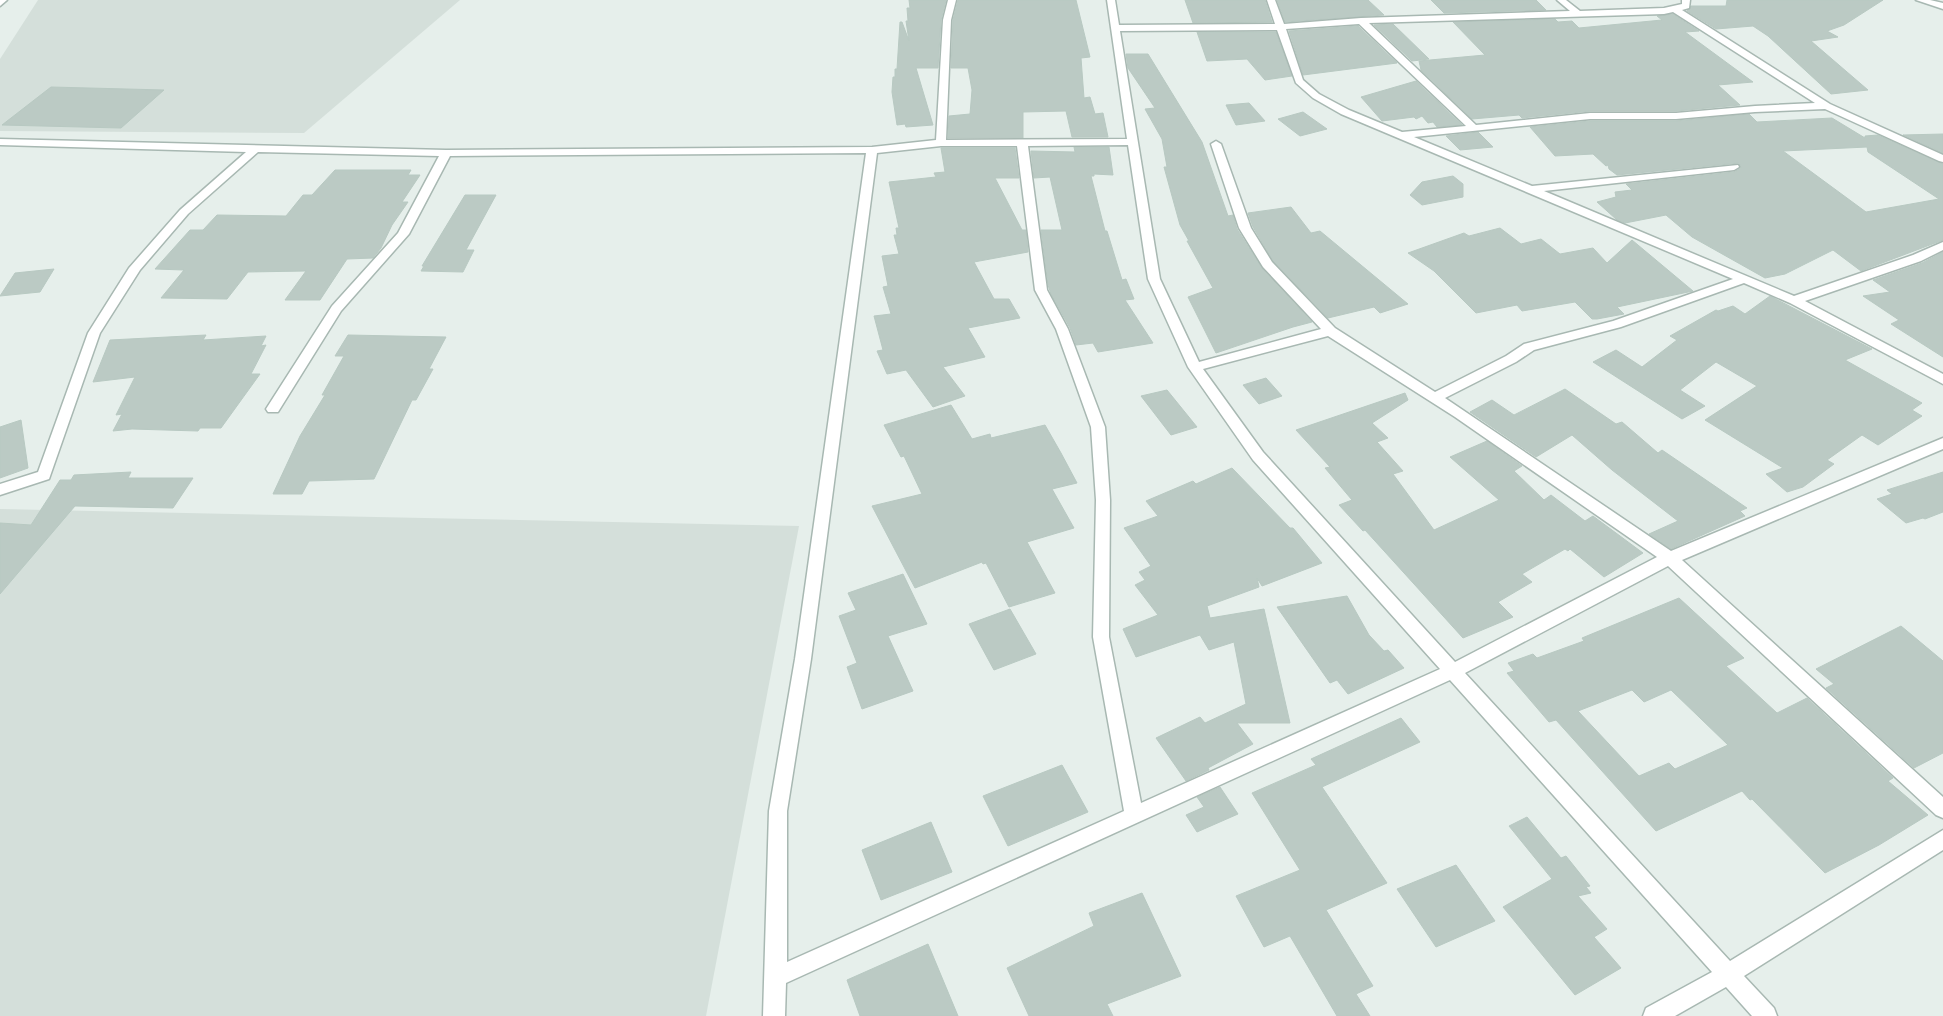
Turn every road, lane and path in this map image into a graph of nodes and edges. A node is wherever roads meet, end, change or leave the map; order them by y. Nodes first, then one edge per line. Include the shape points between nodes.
1 (3, 0) edge
2 (952, 0) edge
3 (1111, 0) edge
4 (1271, 0) edge
5 (1561, 0) edge
6 (1686, 0) edge
7 (1920, 0) edge
8 (0, 3) edge
9 (1943, 6) edge
10 (1676, 9) junction
11 (1578, 14) junction
12 (1361, 21) junction
13 (1282, 27) junction
14 (1115, 28) junction
15 (1826, 106) junction
16 (1474, 128) junction
17 (1402, 136) junction
18 (0, 142) edge
19 (1132, 142) junction
20 (941, 143) junction
21 (1022, 143) junction
22 (1216, 144) dead end
23 (255, 149) junction
24 (872, 150) junction
25 (446, 152) junction
26 (1943, 159) edge
27 (1734, 167) dead end
28 (1532, 190) junction
29 (1943, 246) edge
30 (1745, 279) junction
31 (1794, 300) junction
32 (1330, 331) junction
33 (1195, 367) junction
34 (1943, 380) edge
35 (1435, 398) junction
36 (273, 409) dead end
37 (1943, 443) edge
38 (0, 490) edge
39 (1670, 558) junction
40 (1453, 671) junction
41 (1941, 805) edge
42 (1134, 816) junction
43 (1943, 839) edge
44 (1728, 974) junction
45 (776, 977) junction
46 (774, 1016) edge
47 (1654, 1016) edge
48 (1766, 1016) edge

1 - 8 street
2 - 20 street via 947,20
3 - 14 street
4 - 13 street
5 - 11 street
6 - 10 street via 1686,6
7 - 9 street
10 - 11 street
10 - 15 street
11 - 12 street
12 - 13 street
12 - 16 street
13 - 14 street
13 - 17 street via 1299,81 1310,91 1345,112
14 - 19 street
15 - 16 street via 1676,116 1590,116
15 - 26 street
16 - 17 street
17 - 28 street
18 - 23 street
19 - 21 street
19 - 33 street via 1154,279
20 - 21 street
20 - 24 street
21 - 42 street via 1041,290 1062,329 1098,427 1104,500 1101,637
22 - 32 street via 1245,228 1267,264
23 - 25 street
23 - 38 street via 184,212 135,268 94,333 44,475
24 - 25 street
24 - 45 street via 803,659 778,810
25 - 36 street via 403,234 336,309
27 - 28 street
28 - 30 street
29 - 31 street
30 - 31 street
30 - 35 street via 1616,324 1529,347
31 - 34 street
32 - 33 street
32 - 35 street
33 - 40 street via 1258,456
35 - 39 street
37 - 39 street
39 - 40 street
39 - 41 street
40 - 42 street
40 - 44 street
42 - 45 street
43 - 44 street
44 - 47 street
44 - 48 street
45 - 46 street

